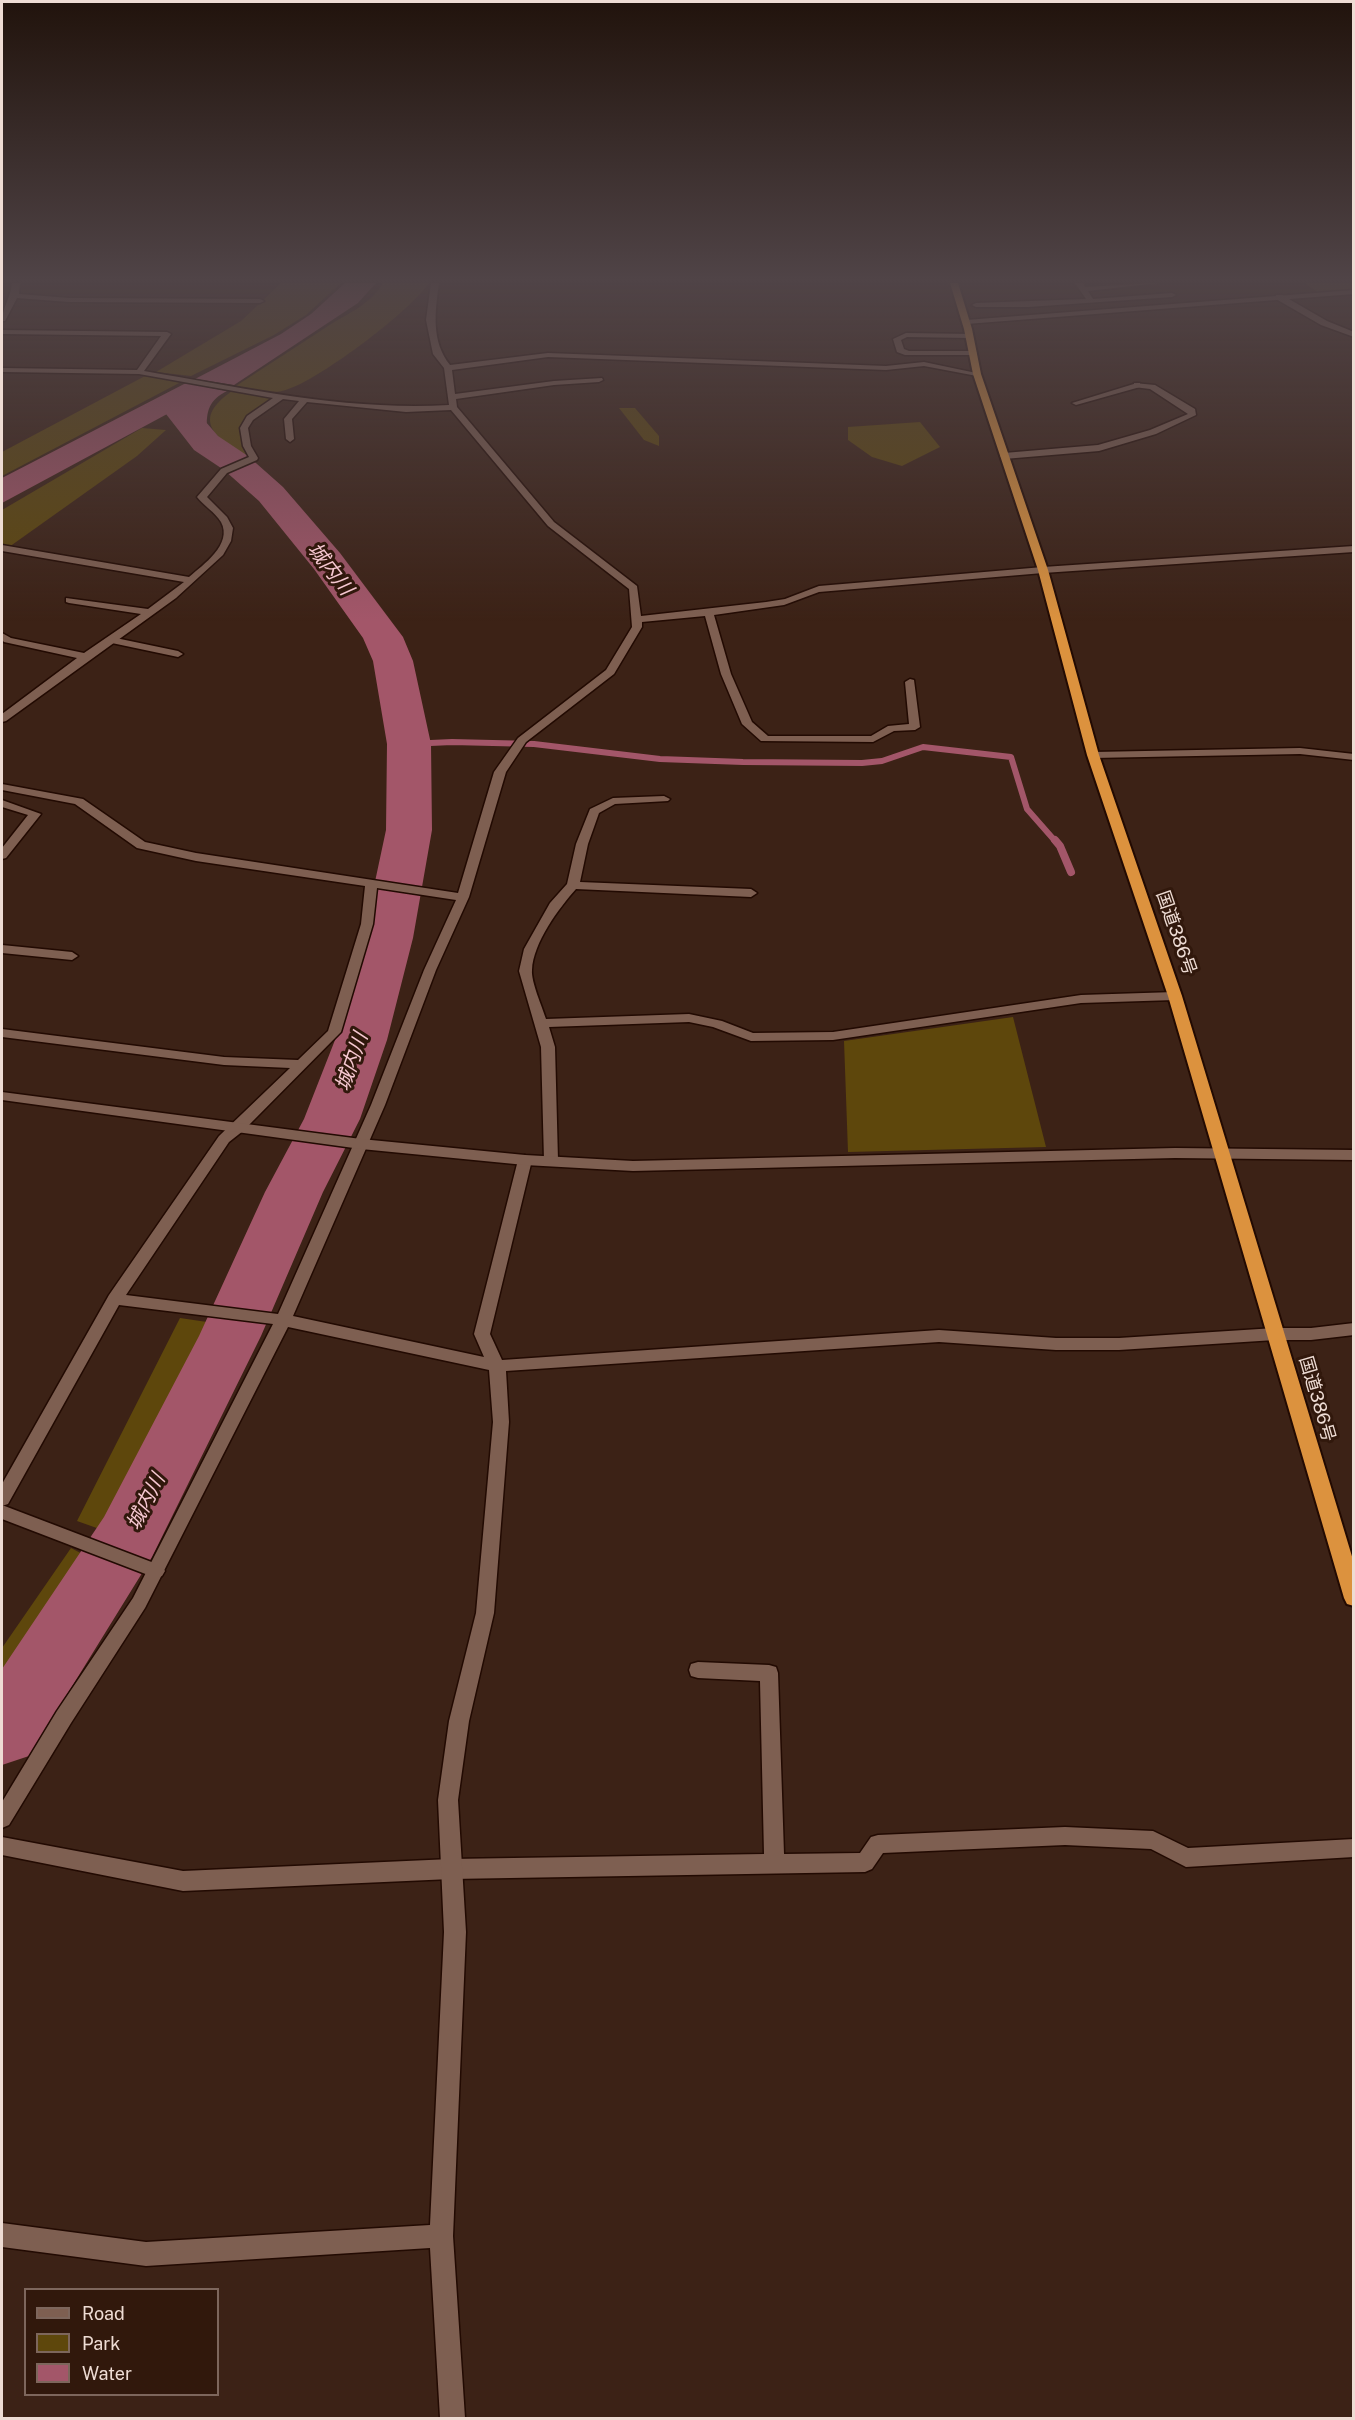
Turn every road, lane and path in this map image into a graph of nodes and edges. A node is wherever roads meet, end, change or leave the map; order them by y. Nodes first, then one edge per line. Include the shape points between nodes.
1 (282, 396) joint
2 (451, 396) edge
3 (485, 396) edge
4 (984, 396) edge
5 (1100, 396) edge
6 (1167, 396) edge
7 (305, 399) junction
8 (452, 402) junction
9 (1076, 403) dead end
10 (290, 439) dead end
11 (1004, 456) junction
12 (2, 548) edge
13 (1353, 549) edge
14 (1043, 570) junction
15 (191, 580) junction
16 (69, 600) dead end
17 (150, 612) junction
18 (709, 614) junction
19 (635, 620) junction
20 (2, 636) edge
21 (111, 640) junction
22 (178, 654) dead end
23 (86, 657) junction
24 (910, 682) dead end
25 (2, 719) edge
26 (1093, 755) junction
27 (1353, 758) edge
28 (2, 787) edge
29 (664, 799) dead end
30 (2, 803) edge
31 (2, 855) edge
32 (375, 884) junction
33 (573, 885) junction
34 (751, 893) dead end
35 (463, 897) junction
36 (2, 949) edge
37 (72, 956) dead end
38 (1175, 996) junction
39 (543, 1023) junction
40 (2, 1033) edge
41 (301, 1064) junction
42 (2, 1096) edge
43 (238, 1128) junction
44 (361, 1143) junction
45 (1221, 1155) junction
46 (1353, 1155) edge
47 (525, 1160) junction
48 (551, 1160) junction
49 (115, 1299) junction
50 (283, 1320) junction
51 (1353, 1329) edge
52 (1275, 1334) junction
53 (497, 1366) junction
54 (2, 1499) edge
55 (2, 1512) edge
56 (156, 1571) junction
57 (1353, 1598) edge
58 (698, 1670) dead end
59 (2, 1819) edge
60 (2, 1846) edge
61 (1353, 1848) edge
62 (774, 1864) junction
63 (451, 1869) junction
64 (2, 2235) edge
65 (441, 2236) junction
66 (453, 2418) edge

1 - 7 street
1 - 15 street via 250,418 244,428 254,458 224,471 202,497 222,516 228,537 222,551
2 - 8 street
3 - 8 street
4 - 11 highway, 国道386号
5 - 9 street
6 - 11 street via 1192,411 1192,416 1099,448
7 - 8 street via 406,410
7 - 10 street via 288,420
8 - 19 street via 551,524 634,588
11 - 14 highway, 国道386号
12 - 15 street
13 - 14 street
14 - 18 street via 819,589 806,591 788,602
14 - 26 highway, 国道386号
15 - 17 street
16 - 17 street
17 - 21 street
18 - 19 street
18 - 24 street via 726,674 747,724 765,739 873,739 892,728 915,727
19 - 35 street via 637,627 610,672 518,745 500,772
20 - 23 street
21 - 22 street
21 - 23 street
23 - 25 street
26 - 27 street via 1300,751
26 - 38 highway, 国道386号
28 - 32 street via 79,801 141,845
29 - 33 street via 613,801 594,811
30 - 31 street via 35,814
32 - 35 street
32 - 41 street via 334,1032
33 - 34 street
33 - 39 street via 556,903 530,950 525,971
35 - 44 street
36 - 37 street
38 - 39 street via 1081,999 833,1036 751,1037 689,1018
38 - 45 highway, 国道386号
39 - 48 street via 548,1047
40 - 41 street via 224,1061
41 - 43 street
42 - 43 street
43 - 44 street
43 - 49 street via 224,1139
44 - 47 street
44 - 50 street
45 - 46 street
45 - 48 street via 633,1166
45 - 52 highway, 国道386号
47 - 48 street
47 - 53 street via 482,1334
49 - 50 street
49 - 54 street
50 - 53 street
50 - 56 street
51 - 52 street
52 - 53 street via 1108,1344 939,1336
52 - 57 highway, 国道386号
53 - 63 street via 501,1422 486,1602 459,1721 448,1800
55 - 56 street
56 - 59 street
58 - 62 street via 769,1673
60 - 63 street via 183,1881
61 - 62 street via 1186,1858 1153,1840 1065,1836 878,1844 866,1862
62 - 63 street
63 - 65 street via 455,1932
64 - 65 street via 146,2254
65 - 66 street

